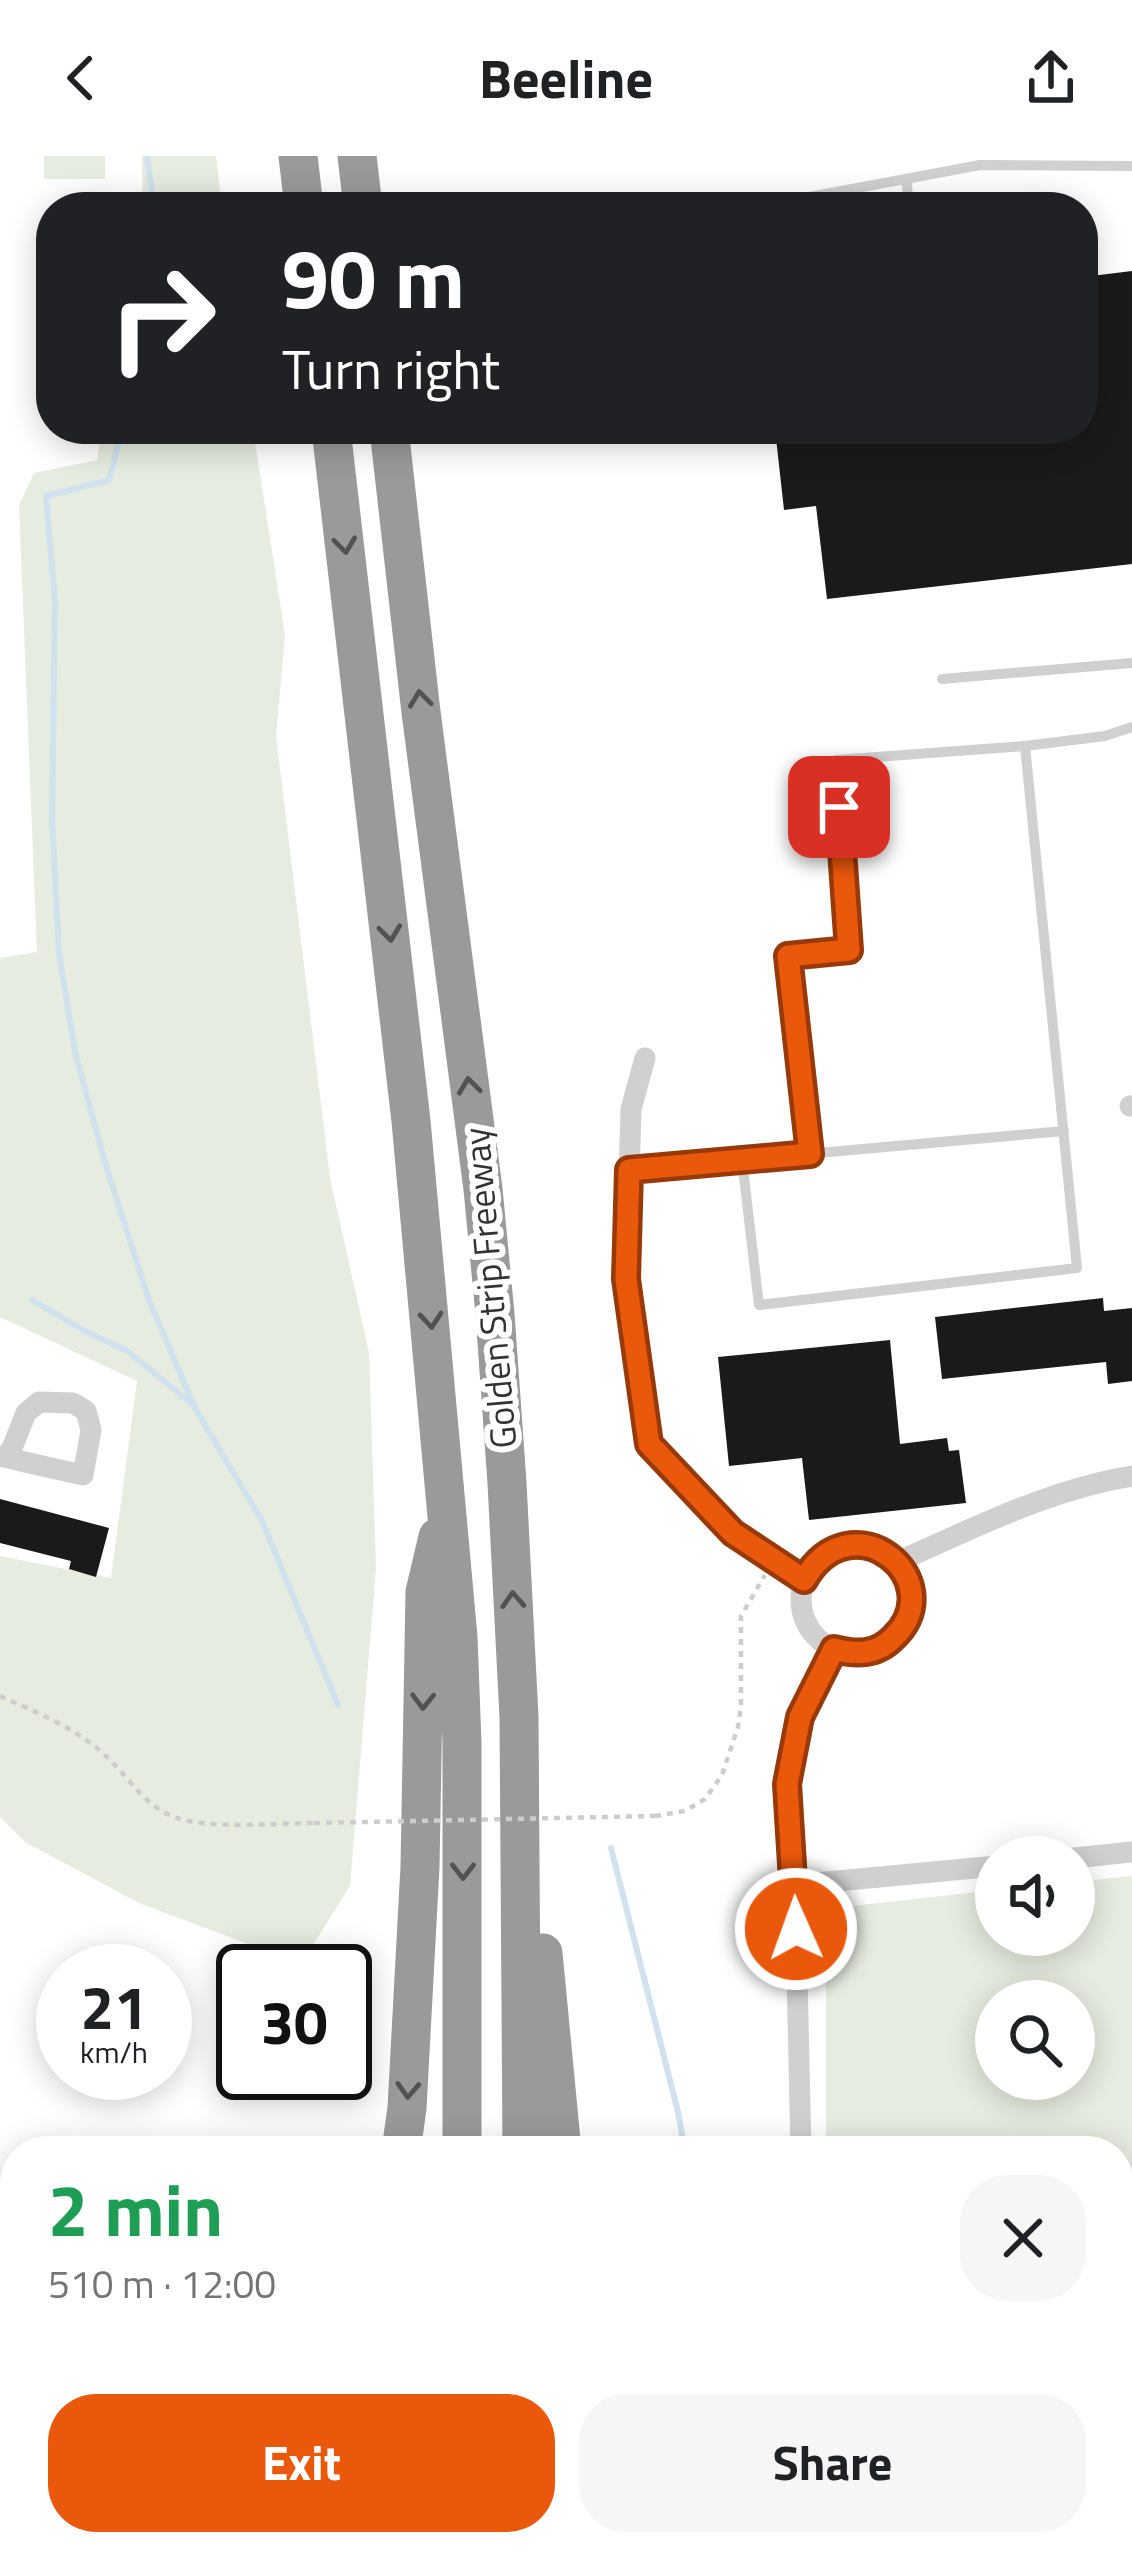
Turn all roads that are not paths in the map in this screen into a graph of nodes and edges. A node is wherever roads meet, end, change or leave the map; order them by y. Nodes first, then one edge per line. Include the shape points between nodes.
1 (298, 156) edge
2 (357, 156) edge
3 (1132, 166) edge
4 (907, 179) junction
5 (302, 192) edge
6 (361, 192) edge
7 (837, 192) edge
8 (907, 192) edge
9 (333, 444) edge
10 (390, 444) edge
11 (1132, 664) edge
12 (942, 679) dead end
13 (1132, 727) edge
14 (1025, 746) junction
15 (645, 1058) dead end
16 (1064, 1132) junction
17 (810, 1154) junction
18 (742, 1160) junction
19 (629, 1170) junction
20 (1132, 1477) edge
21 (446, 1502) junction
22 (897, 1562) junction
23 (804, 1580) junction
24 (834, 1649) junction
25 (519, 1717) junction
26 (1132, 1852) edge
27 (1095, 1856) edge
28 (975, 1868) edge
29 (795, 1885) junction
30 (403, 2136) edge
31 (462, 2136) edge
32 (522, 2136) edge
33 (561, 2136) edge
34 (800, 2136) edge

1 - 5 highway
2 - 6 highway
3 - 4 lane via 980,165
4 - 7 lane
4 - 8 lane
9 -> 21 highway, Golden Strip Freeway via 409,1097
25 -> 10 highway, Golden Strip Freeway via 485,1210
11 - 12 lane
13 - 14 lane
14 - 16 lane
14 - 17 lane via 836,760 849,950 788,956
15 - 19 street via 631,1109
16 - 17 lane
16 - 18 lane via 1077,1268 759,1305
17 - 18 lane
18 - 19 lane
19 - 23 street via 626,1279 649,1444 733,1533
20 - 22 street via 1093,1482
21 -> 30 highway via 425,1592 420,1867
21 -> 31 highway, Golden Strip Freeway via 462,1743
22 - 23 street via 882,1550 845,1545
22 - 24 street via 911,1595 901,1630 871,1652
23 - 24 street via 809,1628
24 - 29 street via 800,1717 787,1784
25 - 32 highway, Golden Strip Freeway
25 - 33 highway
26 - 27 street
28 - 29 street
29 - 34 street

